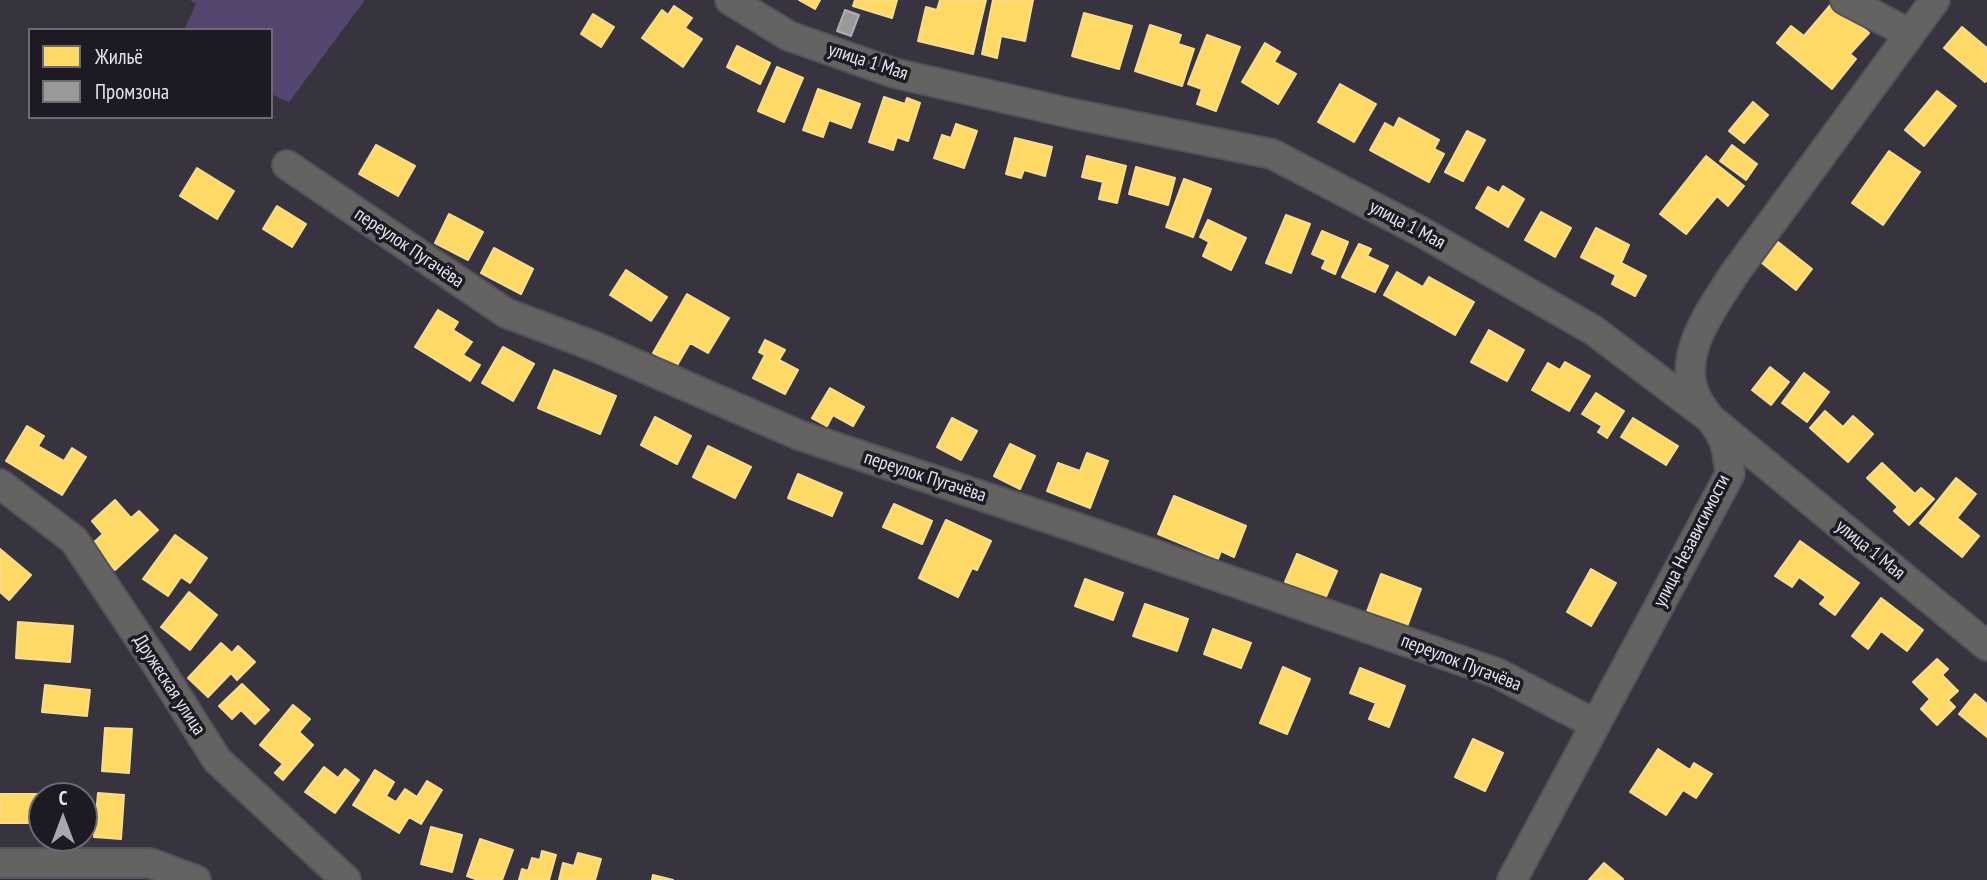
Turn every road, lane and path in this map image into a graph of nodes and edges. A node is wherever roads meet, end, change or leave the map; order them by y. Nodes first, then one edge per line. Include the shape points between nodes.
1 (730, 0) edge
2 (1845, 0) edge
3 (1935, 0) edge
4 (1910, 34) junction
5 (287, 165) dead end
6 (1711, 419) junction
7 (0, 485) edge
8 (1987, 646) edge
9 (1595, 724) junction
10 (0, 863) edge
11 (197, 880) edge
12 (346, 880) edge
13 (1512, 880) edge

1 - 6 street, улица 1 Мая via 789,36 894,73 1272,154 1418,230 1593,330
2 - 4 street
3 - 4 street, улица Независимости
4 - 6 street, улица Независимости via 1712,309 1696,341 1690,373 1696,396
5 - 9 street, переулок Пугачёва via 506,313 799,435 1497,673
6 - 8 street, улица 1 Мая
6 - 9 street, улица Независимости via 1727,449 1730,474
7 - 12 street, Дружеская улица via 74,540 217,760
9 - 13 street, улица Независимости
10 - 11 street via 150,863

